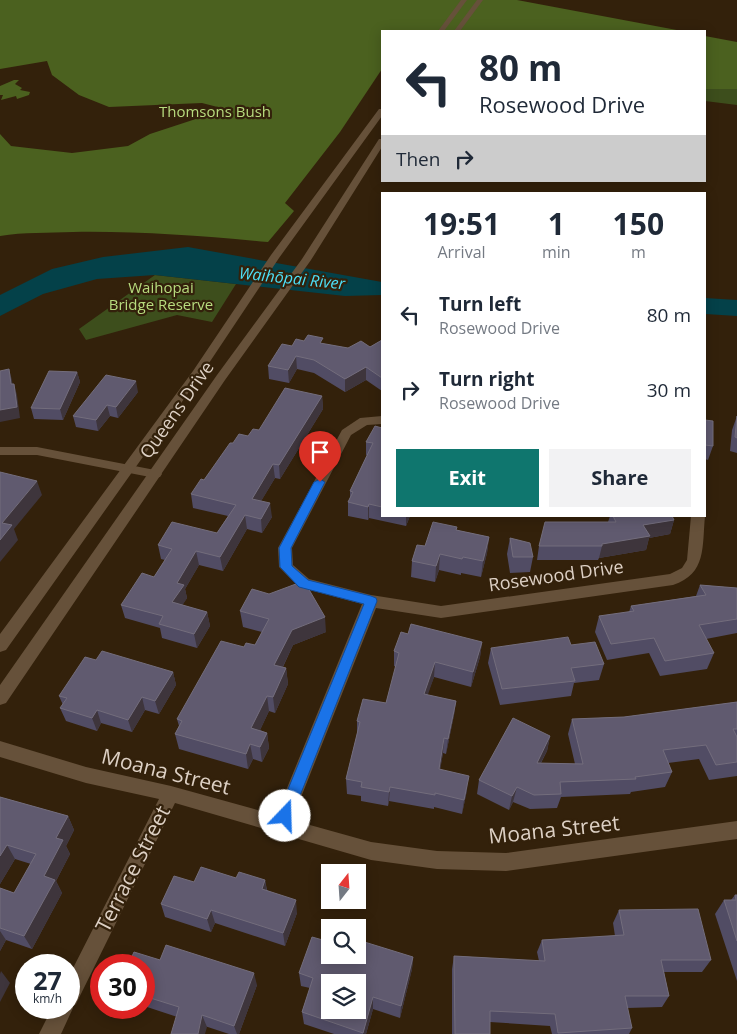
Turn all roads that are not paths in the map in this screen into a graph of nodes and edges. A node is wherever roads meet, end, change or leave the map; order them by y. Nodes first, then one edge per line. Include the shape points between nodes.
1 (464, 0) edge
2 (480, 0) edge
3 (442, 30) edge
4 (458, 30) edge
5 (381, 113) edge
6 (381, 143) edge
7 (381, 420) edge
8 (0, 451) edge
9 (128, 469) junction
10 (155, 474) junction
11 (698, 517) edge
12 (371, 601) junction
13 (0, 646) edge
14 (0, 698) edge
15 (0, 750) edge
16 (171, 794) junction
17 (281, 826) junction
18 (737, 830) edge
19 (80, 975) edge
20 (58, 1019) edge
21 (50, 1034) edge

1 - 3 main road
2 - 4 main road
5 - 9 main road, Queens Drive via 373,130 275,257
6 - 10 main road, Queens Drive via 306,260
7 - 12 main road, Rosewood Drive via 364,421 346,433 285,548 286,567 304,583
8 - 9 main road via 36,451
9 - 10 main road
9 - 13 main road, Queens Drive
10 - 14 main road, Queens Drive
11 - 12 main road, Rosewood Drive via 694,560 687,572 673,579 441,612
12 - 17 main road
15 - 16 main road, Moana Street via 86,775
16 - 17 main road, Moana Street
16 - 19 main road, Terrace Street
17 - 18 main road, Moana Street via 371,851 438,860 506,862
20 - 21 main road

